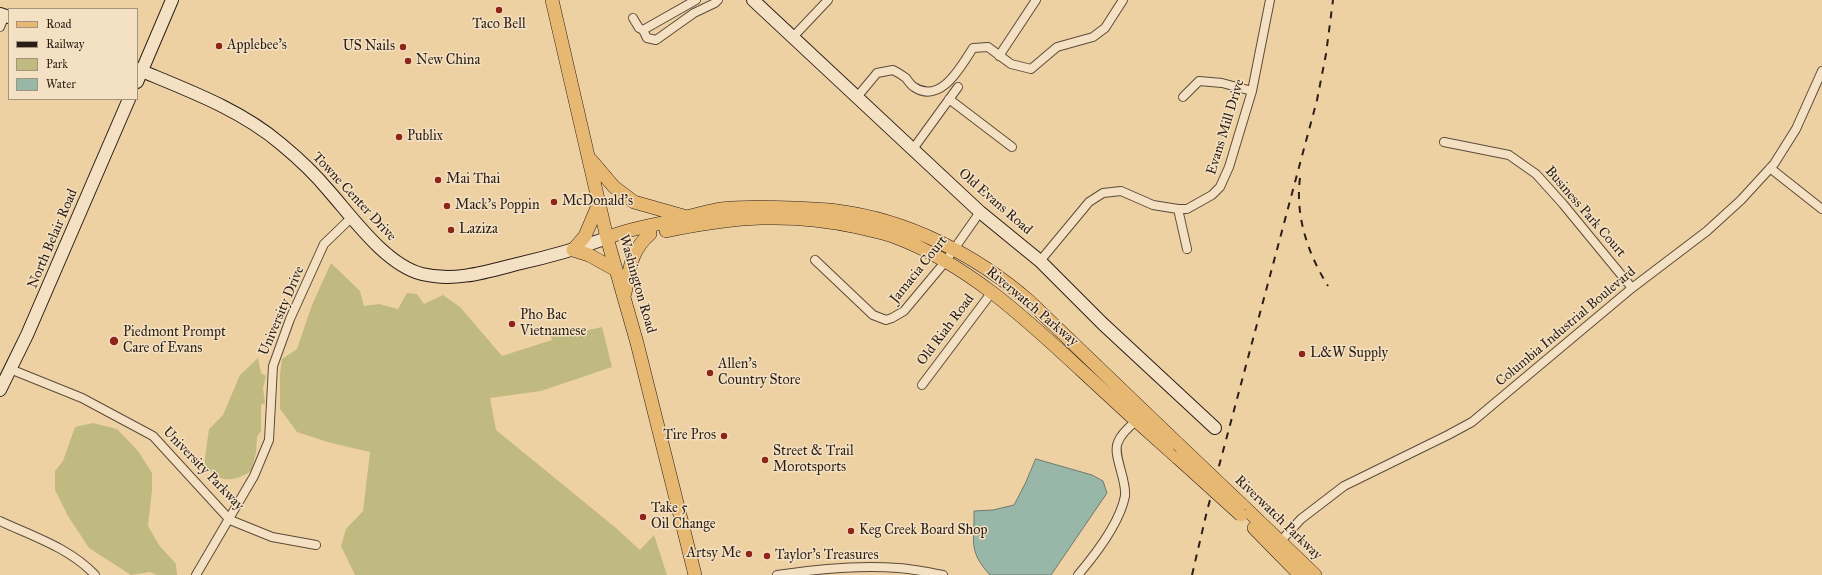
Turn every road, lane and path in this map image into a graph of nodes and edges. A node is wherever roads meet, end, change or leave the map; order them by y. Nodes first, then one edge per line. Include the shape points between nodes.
1 (172, 0) edge
2 (552, 0) edge
3 (696, 0) edge
4 (718, 0) edge
5 (753, 0) edge
6 (828, 0) edge
7 (1036, 0) edge
8 (1123, 0) edge
9 (1270, 0) edge
10 (5, 15) edge
11 (634, 18) dead end
12 (0, 27) edge
13 (643, 30) junction
14 (793, 37) junction
15 (999, 56) junction
16 (1822, 71) edge
17 (139, 74) edge
18 (958, 87) dead end
19 (1252, 91) junction
20 (857, 97) junction
21 (1183, 97) dead end
22 (949, 99) junction
23 (130, 100) edge
24 (1444, 142) dead end
25 (1012, 146) dead end
26 (913, 150) junction
27 (588, 155) junction
28 (1770, 168) junction
29 (599, 203) junction
30 (1178, 209) junction
31 (1822, 210) edge
32 (980, 212) junction
33 (687, 217) junction
34 (351, 218) junction
35 (650, 234) junction
36 (607, 238) junction
37 (954, 249) junction
38 (1186, 249) dead end
39 (573, 250) junction
40 (815, 260) dead end
41 (1040, 261) junction
42 (945, 262) junction
43 (616, 270) junction
44 (1632, 288) junction
45 (992, 292) junction
46 (624, 297) junction
47 (10, 369) junction
48 (922, 385) dead end
49 (0, 390) edge
50 (1136, 421) junction
51 (1215, 428) dead end
52 (1241, 510) junction
53 (230, 520) junction
54 (0, 521) edge
55 (316, 545) dead end
56 (1277, 545) junction
57 (858, 571) edge
58 (95, 575) edge
59 (196, 575) edge
60 (695, 575) edge
61 (777, 575) edge
62 (943, 575) edge
63 (1078, 575) edge
64 (1300, 575) edge
65 (1315, 575) edge

1 - 17 main road
2 - 27 main road, Washington Road
3 - 13 street
4 - 13 street via 694,13 656,40 647,38
5 - 14 main road, Old Evans Road
6 - 14 street
7 - 15 street
8 - 15 street via 1105,28 1093,37 1056,47 1031,69 1011,64
9 - 19 street, Evans Mill Drive
10 - 12 street
11 - 13 street
14 - 20 main road, Old Evans Road
15 - 20 street via 988,47 973,48 948,84 938,90 925,91 914,87 893,70 877,73
16 - 28 street, Columbia Industrial Boulevard via 1796,129
17 - 34 main road, Towne Center Drive via 199,94 249,121 307,168
18 - 22 street
19 - 21 street via 1222,83 1199,81
19 - 30 street, Evans Mill Drive via 1229,167 1220,187 1212,195 1187,209
20 - 26 main road, Old Evans Road
22 - 25 street
22 - 26 street
23 - 47 main road, North Belair Road
24 - 44 street, Business Park Court via 1509,155 1536,174
26 - 32 main road, Old Evans Road
27 - 29 main road, Washington Road
27 - 33 main road via 595,167 614,187 634,202
28 - 31 street
28 - 44 street, Columbia Industrial Boulevard via 1741,200 1707,231
29 - 36 main road, Washington Road
29 - 39 main road via 585,236
30 - 38 street
30 - 41 street, Evans Mill Drive via 1153,205 1121,191 1103,193 1089,202
32 - 37 street, Jamacia Court
32 - 41 main road, Old Evans Road
33 - 36 main road, Riverwatch Parkway via 622,231
33 - 37 main road, Riverwatch Parkway via 722,209 759,207 837,211 900,227
34 - 39 main road, Towne Center Drive via 383,251 406,268 437,277 466,277
34 - 53 street, University Drive via 324,244 283,336 273,366 269,440 254,476
35 - 36 main road, Riverwatch Parkway via 625,240
35 - 42 main road, Riverwatch Parkway via 716,221 777,217 809,218 893,236
35 - 46 main road via 638,245 634,253
36 - 39 main road, Towne Center Drive
36 - 43 main road, Washington Road
37 - 42 street, Jamacia Court
37 - 52 main road, Riverwatch Parkway, bridge via 1006,281 1029,301 1178,444
39 - 43 main road
40 - 42 street, Jamacia Court via 866,310 879,319 886,320 904,311
41 - 51 main road, Old Evans Road via 1103,324
42 - 45 main road, Riverwatch Parkway
43 - 46 main road, Washington Road
44 - 56 street, Columbia Industrial Boulevard via 1472,422 1344,486 1301,519
45 - 48 street, Old Riah Road
45 - 50 main road, Riverwatch Parkway via 1028,321
46 - 60 main road, Washington Road
47 - 49 main road, North Belair Road
47 - 53 street, University Parkway via 82,398 153,436
50 - 52 main road, Riverwatch Parkway, bridge
50 - 63 street via 1117,442 1116,449 1125,485 1122,507 1100,546
52 - 56 main road, Riverwatch Parkway
53 - 55 street, University Parkway via 272,537
53 - 59 street, University Drive via 206,555
54 - 58 street via 71,555 84,563
56 - 64 main road, Riverwatch Parkway
56 - 65 main road, Riverwatch Parkway
57 - 61 street via 819,569
57 - 62 street via 897,568

